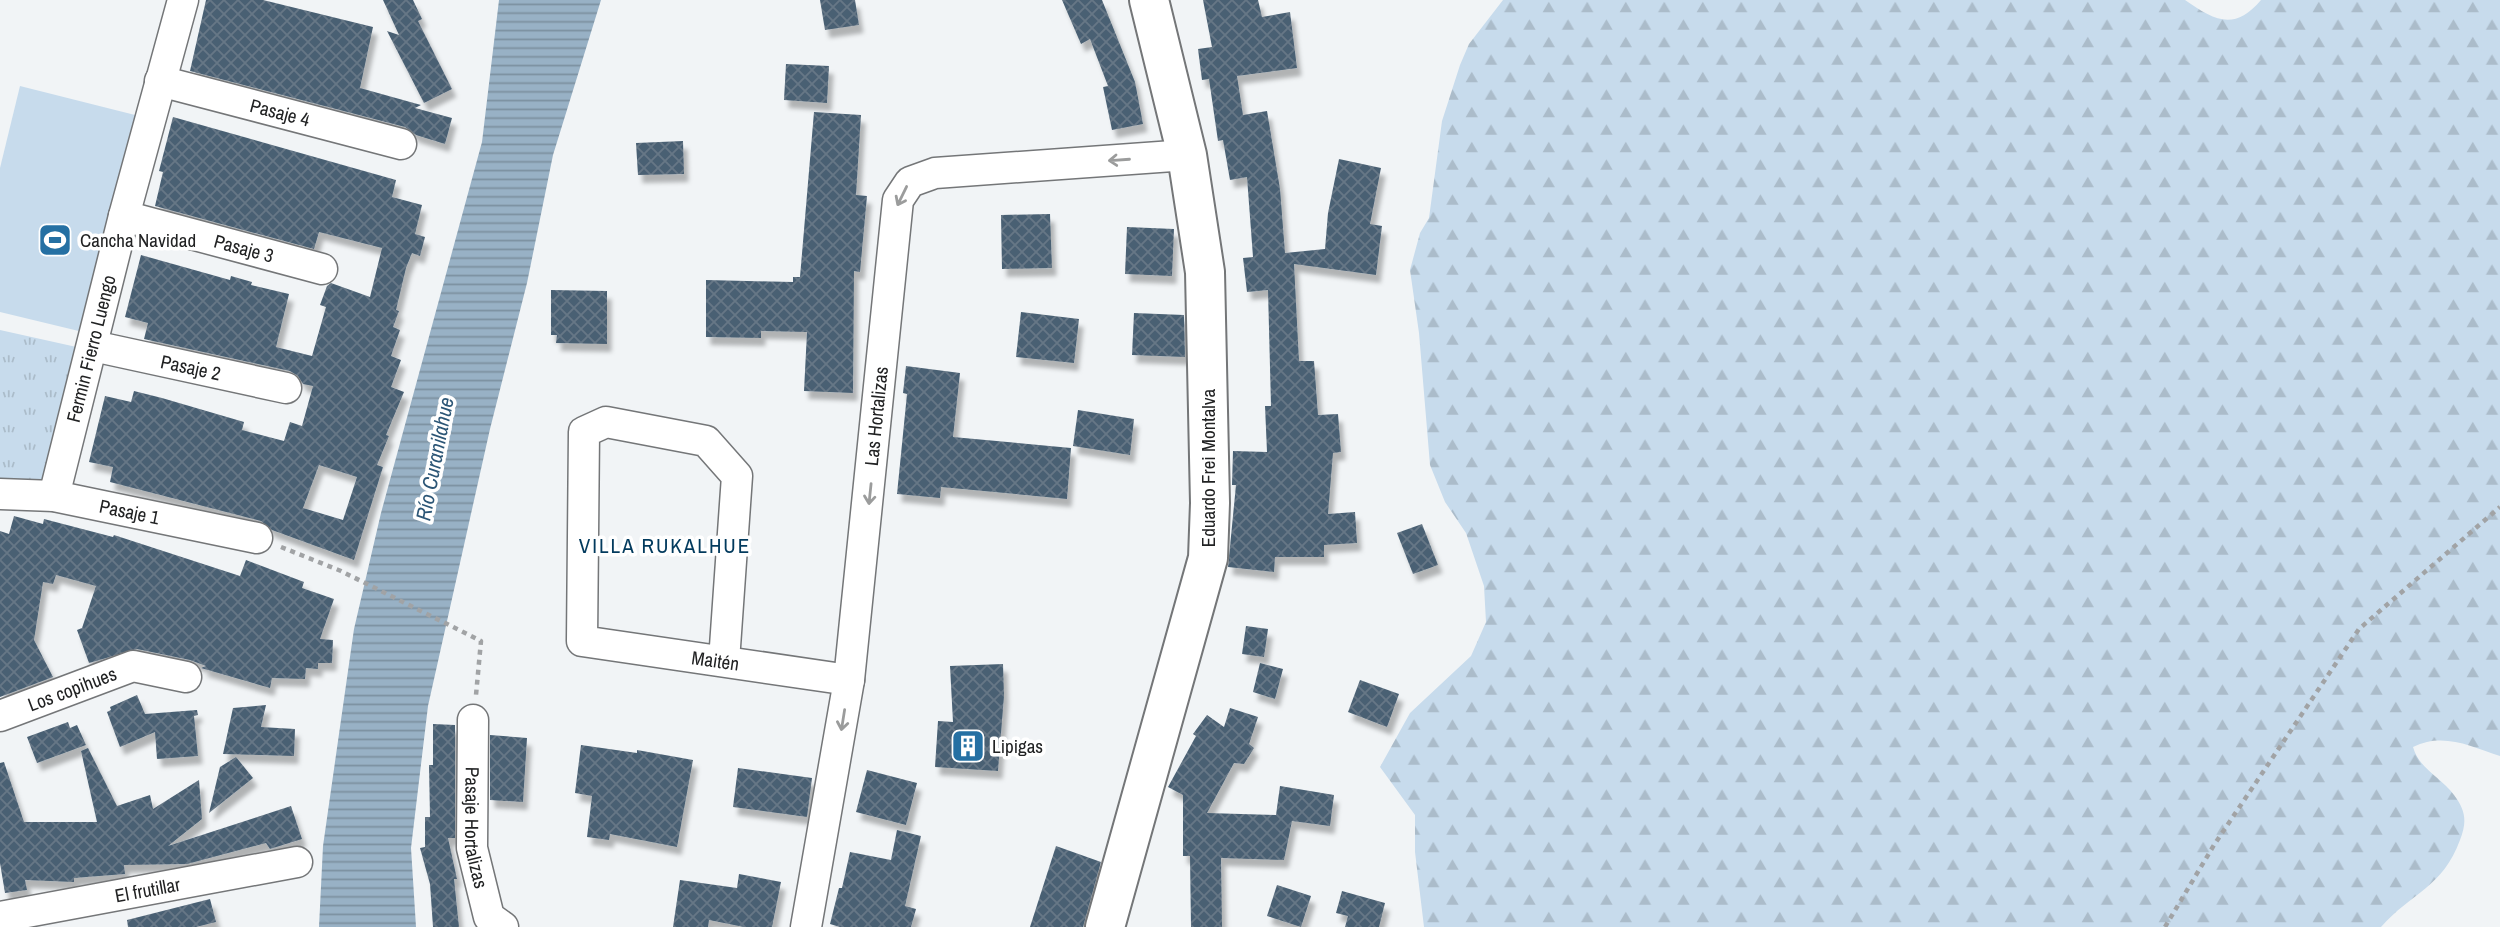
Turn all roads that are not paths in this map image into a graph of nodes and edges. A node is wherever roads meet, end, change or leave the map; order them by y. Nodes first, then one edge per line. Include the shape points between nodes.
1 (183, 0) edge
2 (1149, 0) edge
3 (160, 81) junction
4 (401, 144) dead end
5 (1186, 155) junction
6 (124, 216) junction
7 (322, 269) dead end
8 (93, 346) junction
9 (286, 388) dead end
10 (0, 494) edge
11 (54, 496) junction
12 (257, 538) road end
13 (724, 661) junction
14 (186, 677) dead end
15 (849, 680) junction
16 (0, 716) edge
17 (473, 720) road end
18 (297, 862) dead end
19 (0, 917) edge
20 (503, 927) edge
21 (806, 927) edge
22 (1105, 927) edge

1 - 3 street, Fermin Fierro Luengo
2 - 5 main road, Eduardo Frei Montalva
3 - 4 street, Pasaje 4
3 - 6 street, Fermin Fierro Luengo
5 -> 15 street, Las Hortalizas via 934,173 910,182 903,190 895,214 884,364
5 - 22 main road, Eduardo Frei Montalva via 1205,272 1208,558
6 - 7 street, Pasaje 3
6 - 8 street, Fermin Fierro Luengo
8 - 9 street, Pasaje 2
8 - 11 street, Fermin Fierro Luengo
10 - 11 street, Pasaje 1
11 - 12 street, Pasaje 1
13 - 13 street, Maitén via 737,476 706,441 606,422 584,432 582,641
13 - 15 street, Maitén
14 - 16 street, Los copihues via 133,666
15 -> 21 street, Las Hortalizas
17 - 20 street, Pasaje Hortalizas via 472,848 489,918
18 - 19 street, El frutillar

